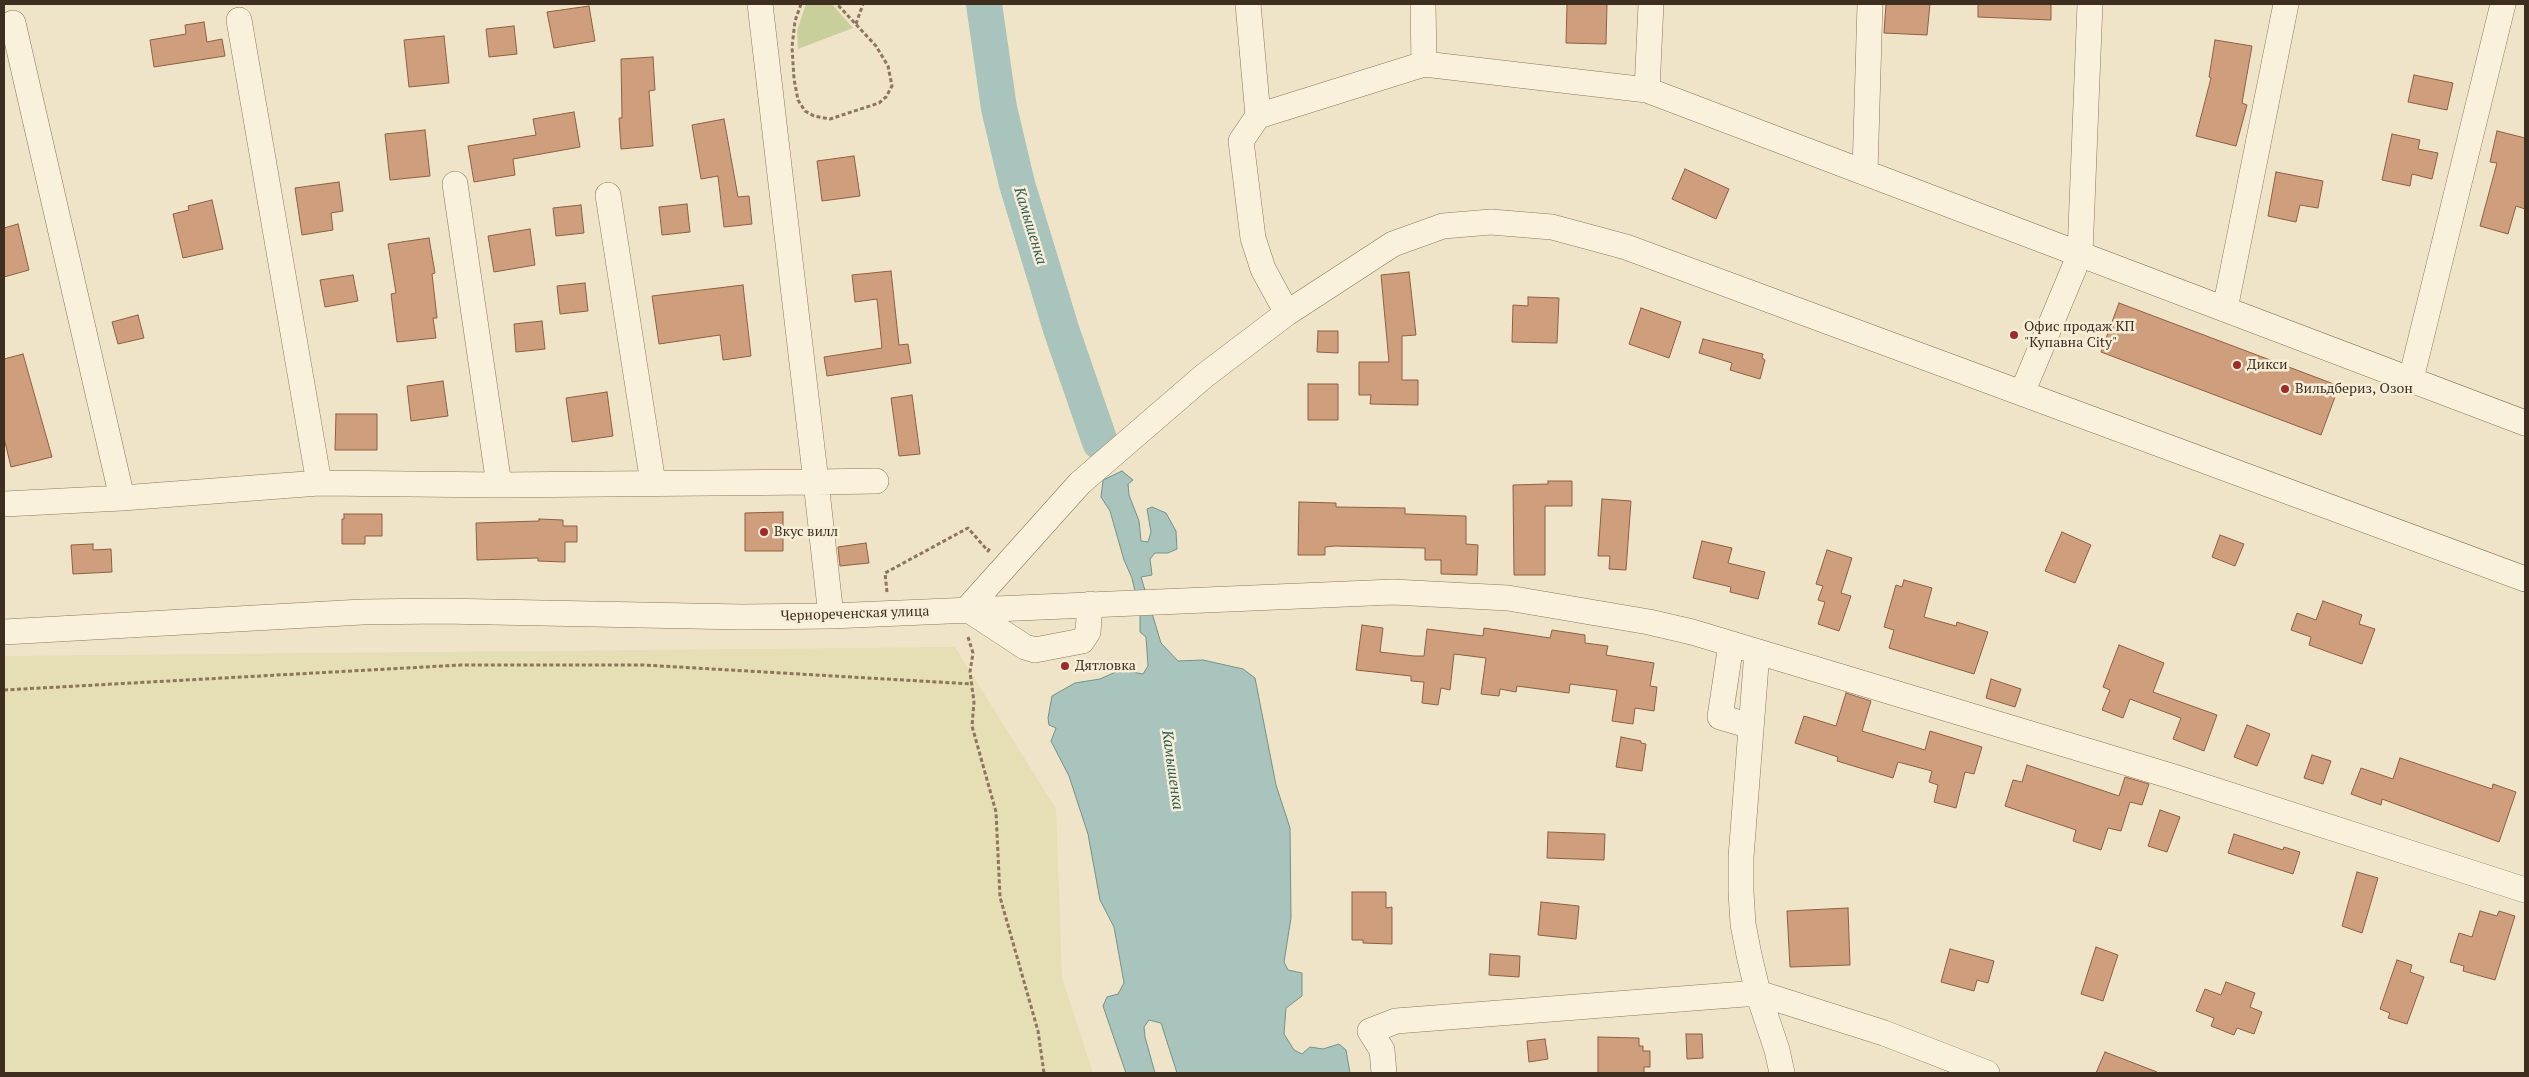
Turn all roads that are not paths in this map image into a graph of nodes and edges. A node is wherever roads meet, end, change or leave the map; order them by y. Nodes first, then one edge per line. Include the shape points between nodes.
1 (760, 4) edge
2 (1248, 4) edge
3 (1423, 4) edge
4 (1651, 4) edge
5 (1870, 4) edge
6 (2090, 4) edge
7 (2286, 4) edge
8 (2503, 4) edge
9 (239, 20) dead end
10 (13, 23) dead end
11 (1424, 64) junction
12 (1647, 90) junction
13 (1258, 116) junction
14 (1864, 172) junction
15 (454, 184) dead end
16 (608, 195) dead end
17 (2080, 254) junction
18 (2225, 309) junction
19 (1287, 313) junction
20 (2411, 379) junction
21 (2022, 393) junction
22 (2525, 423) edge
23 (876, 481) dead end
24 (816, 482) junction
25 (319, 483) junction
26 (653, 483) junction
27 (499, 485) junction
28 (122, 498) junction
29 (4, 504) edge
30 (2525, 579) edge
31 (1090, 604) junction
32 (831, 616) junction
33 (967, 620) junction
34 (4, 632) edge
35 (1731, 644) junction
36 (1757, 652) junction
37 (1751, 726) junction
38 (2525, 890) edge
39 (1758, 993) junction
40 (1384, 1073) edge
41 (1782, 1073) edge
42 (1987, 1073) edge

1 - 24 street
2 - 13 street
3 - 11 street
4 - 12 street
5 - 14 street
6 - 17 street
7 - 18 street
8 - 20 street
9 - 25 street
10 - 28 street
11 - 12 street
11 - 13 street
12 - 14 street
13 - 19 street via 1241,141 1253,238 1263,269
14 - 17 street
15 - 27 street
16 - 26 street
17 - 18 street
17 - 21 street
18 - 20 street
19 - 21 street via 1358,264 1419,233 1465,223 1520,223 1552,227 1626,247
19 - 33 street via 1204,376 1080,482
20 - 22 street
21 - 30 street
23 - 24 street
24 - 26 street
24 - 32 street
25 - 27 street
25 - 28 street
26 - 27 street
28 - 29 street
31 - 33 street, Чернореченская улица
31 - 33 street via 1088,632 1082,641 1035,650
31 - 35 street, Чернореченская улица via 1393,592 1472,595 1546,603 1649,622
32 - 33 street, Чернореченская улица
32 - 34 street, Чернореченская улица via 362,612
35 - 36 street, Чернореченская улица
35 - 37 street via 1720,717
36 - 37 street
36 - 38 street, Чернореченская улица via 2174,777
37 - 39 street via 1741,892 1743,924
39 - 40 street via 1396,1021 1370,1031 1382,1050
39 - 41 street
39 - 42 street via 1884,1033

